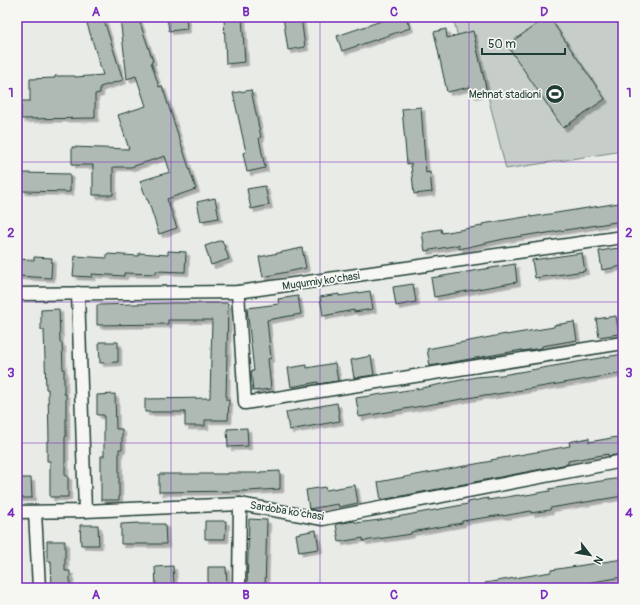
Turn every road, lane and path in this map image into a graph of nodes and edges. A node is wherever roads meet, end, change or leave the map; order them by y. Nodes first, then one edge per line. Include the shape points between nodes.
1 (623, 237) edge
2 (238, 292) junction
3 (78, 293) junction
4 (17, 294) edge
5 (623, 342) edge
6 (623, 461) edge
7 (240, 504) junction
8 (84, 511) junction
9 (17, 512) edge
10 (35, 512) junction
11 (39, 588) edge
12 (240, 588) edge

1 - 2 street, Muqumiy ko'chasi
2 - 3 street, Muqumiy ko'chasi
2 - 5 street via 245,403
3 - 4 street, Muqumiy ko'chasi
3 - 8 street
6 - 7 street, Sardoba ko'chasi via 323,519
7 - 8 street, Sardoba ko'chasi
7 - 12 street
8 - 10 street, Sardoba ko'chasi
9 - 10 street, Sardoba ko'chasi
10 - 11 street

